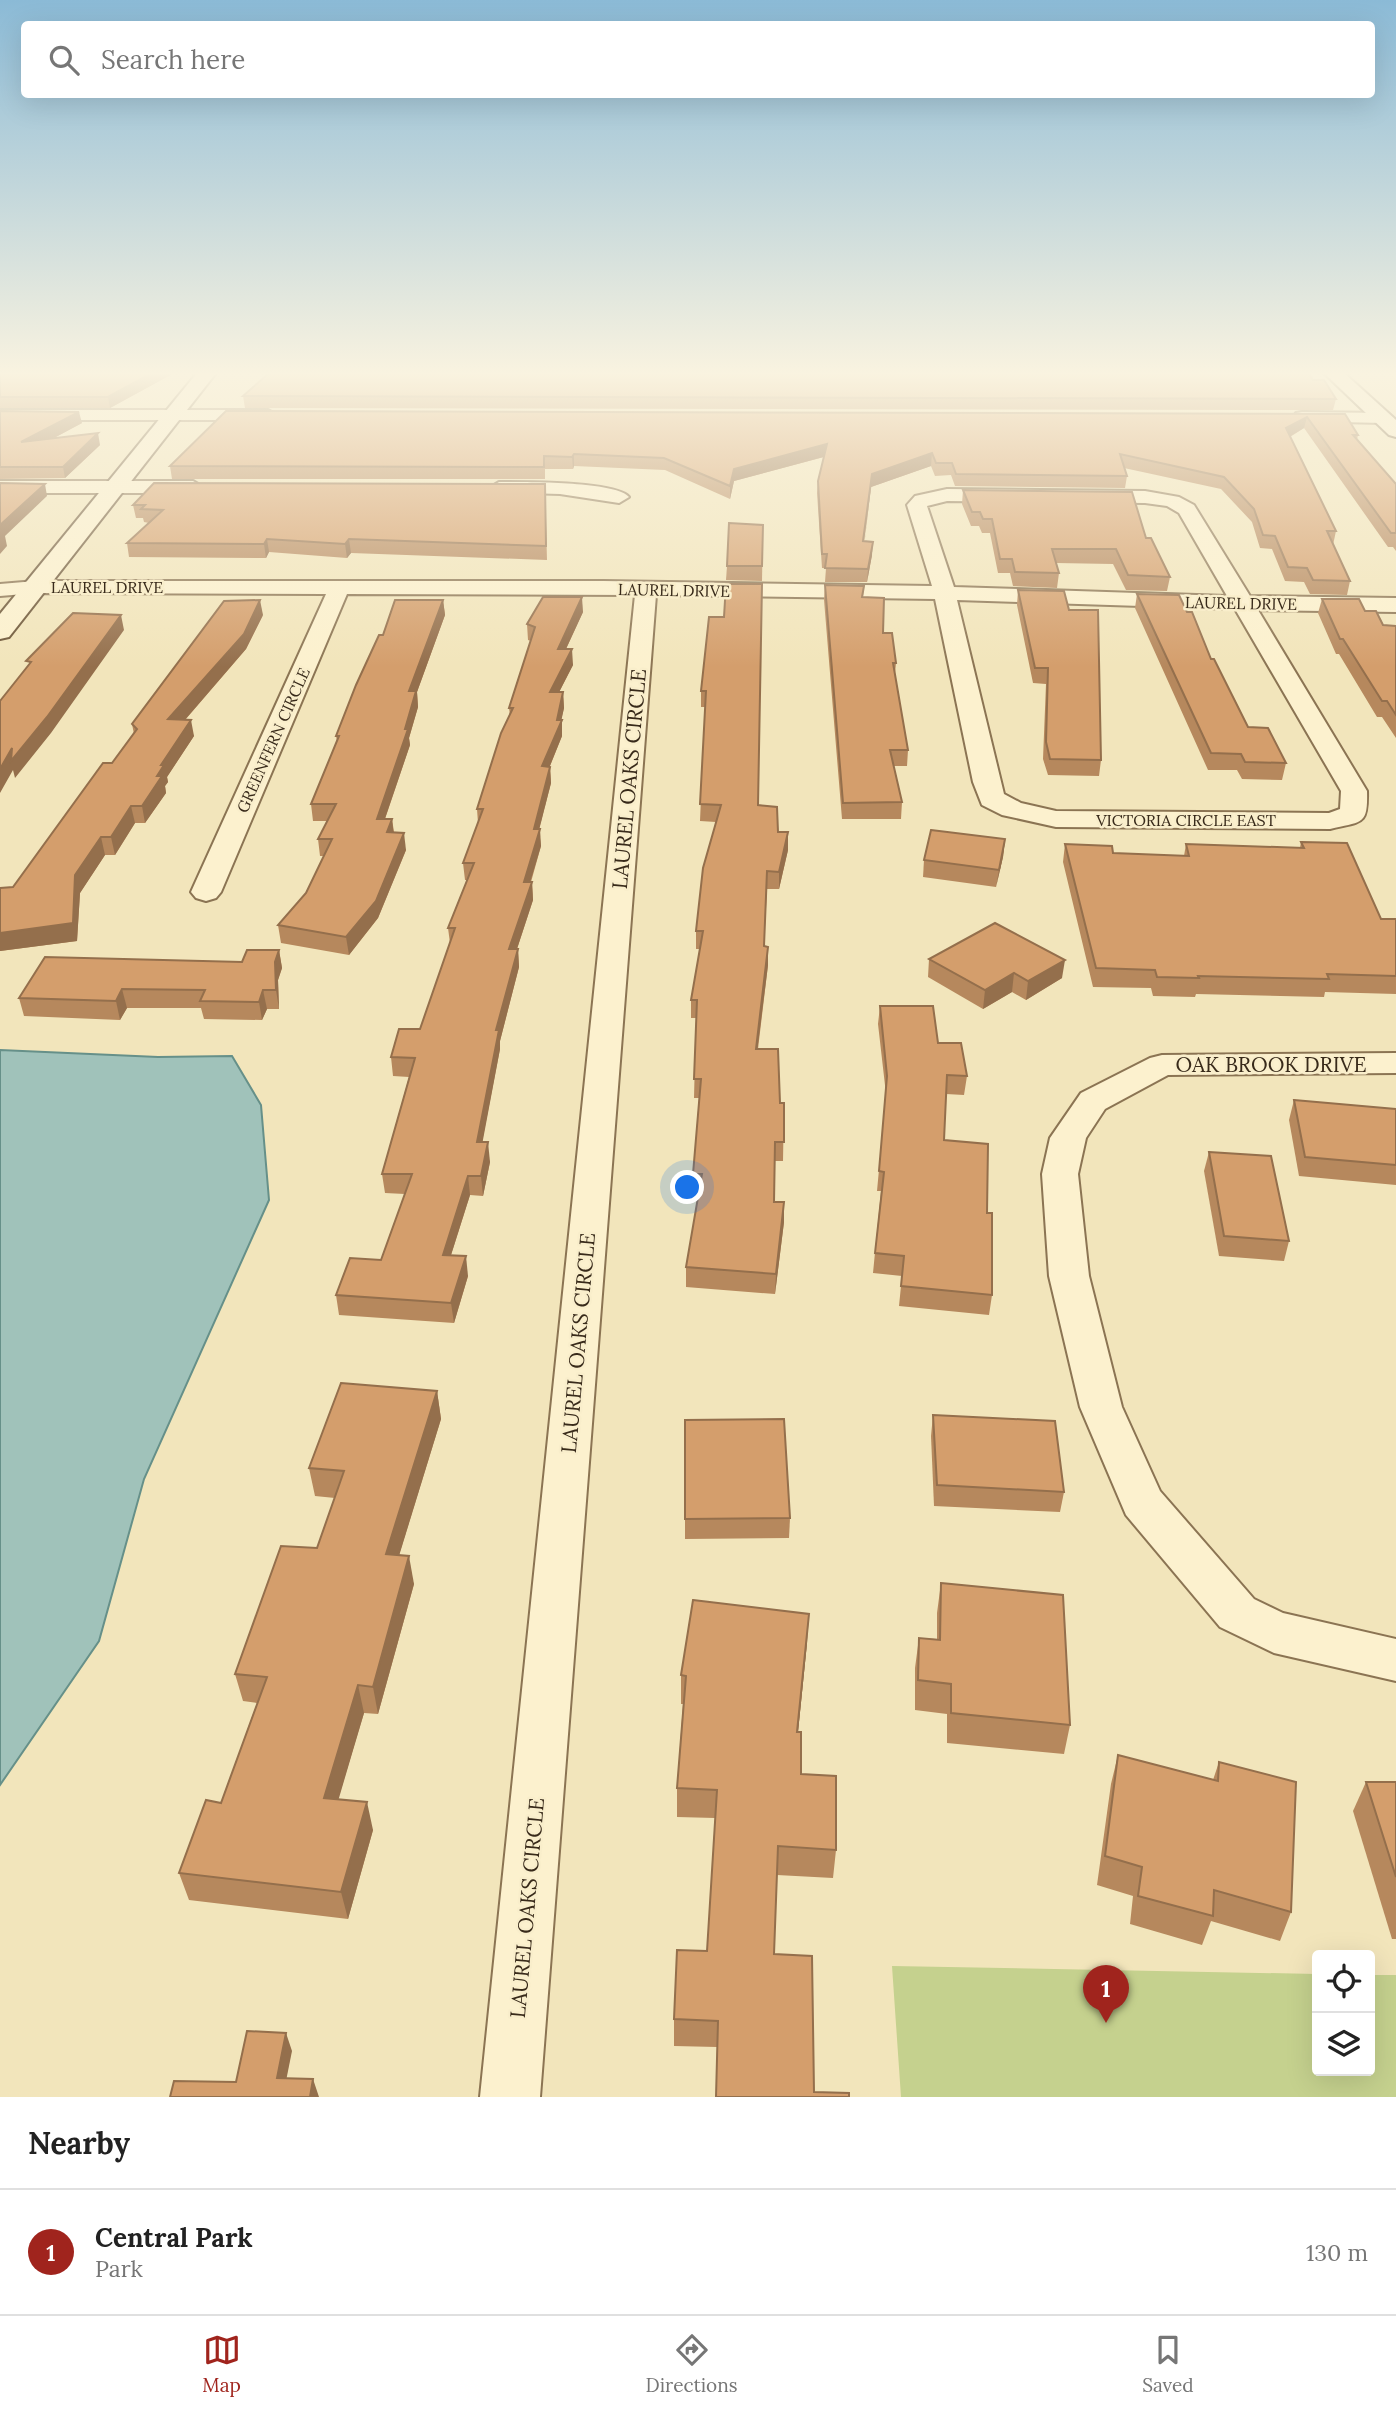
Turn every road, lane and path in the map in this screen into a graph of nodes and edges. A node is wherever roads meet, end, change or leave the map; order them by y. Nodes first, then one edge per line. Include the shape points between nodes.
1 (131, 471) edge
2 (0, 487) edge
3 (118, 487) junction
4 (214, 487) edge
5 (477, 488) edge
6 (619, 497) dead end
7 (36, 587) junction
8 (339, 588) junction
9 (0, 590) edge
10 (646, 590) junction
11 (945, 593) junction
12 (1245, 605) junction
13 (1396, 605) edge
14 (0, 631) edge
15 (206, 892) dead end
16 (1396, 1063) edge
17 (1396, 1660) edge
18 (510, 2097) edge

1 - 3 street
2 - 3 street
3 - 4 street
3 - 7 street
5 - 6 street via 560,488
7 - 8 street, LAUREL DRIVE
7 - 9 street, LAUREL DRIVE
7 - 14 street
8 - 10 street, LAUREL DRIVE
8 - 15 street, GREENFERN CIRCLE
10 - 11 street, LAUREL DRIVE
10 - 18 street, LAUREL OAKS CIRCLE
11 - 12 street, LAUREL DRIVE
11 - 12 street via 917,505 922,500 947,495 1145,497 1172,501 1187,509
11 - 12 street, VICTORIA CIRCLE EAST via 992,799 1012,809 1056,819 1330,821 1354,814 1354,790
12 - 13 street, LAUREL DRIVE
16 - 17 street, OAK BROOK DRIVE via 1163,1065 1093,1101 1068,1139 1060,1174 1069,1276 1094,1381 1142,1503 1237,1613 1273,1632

